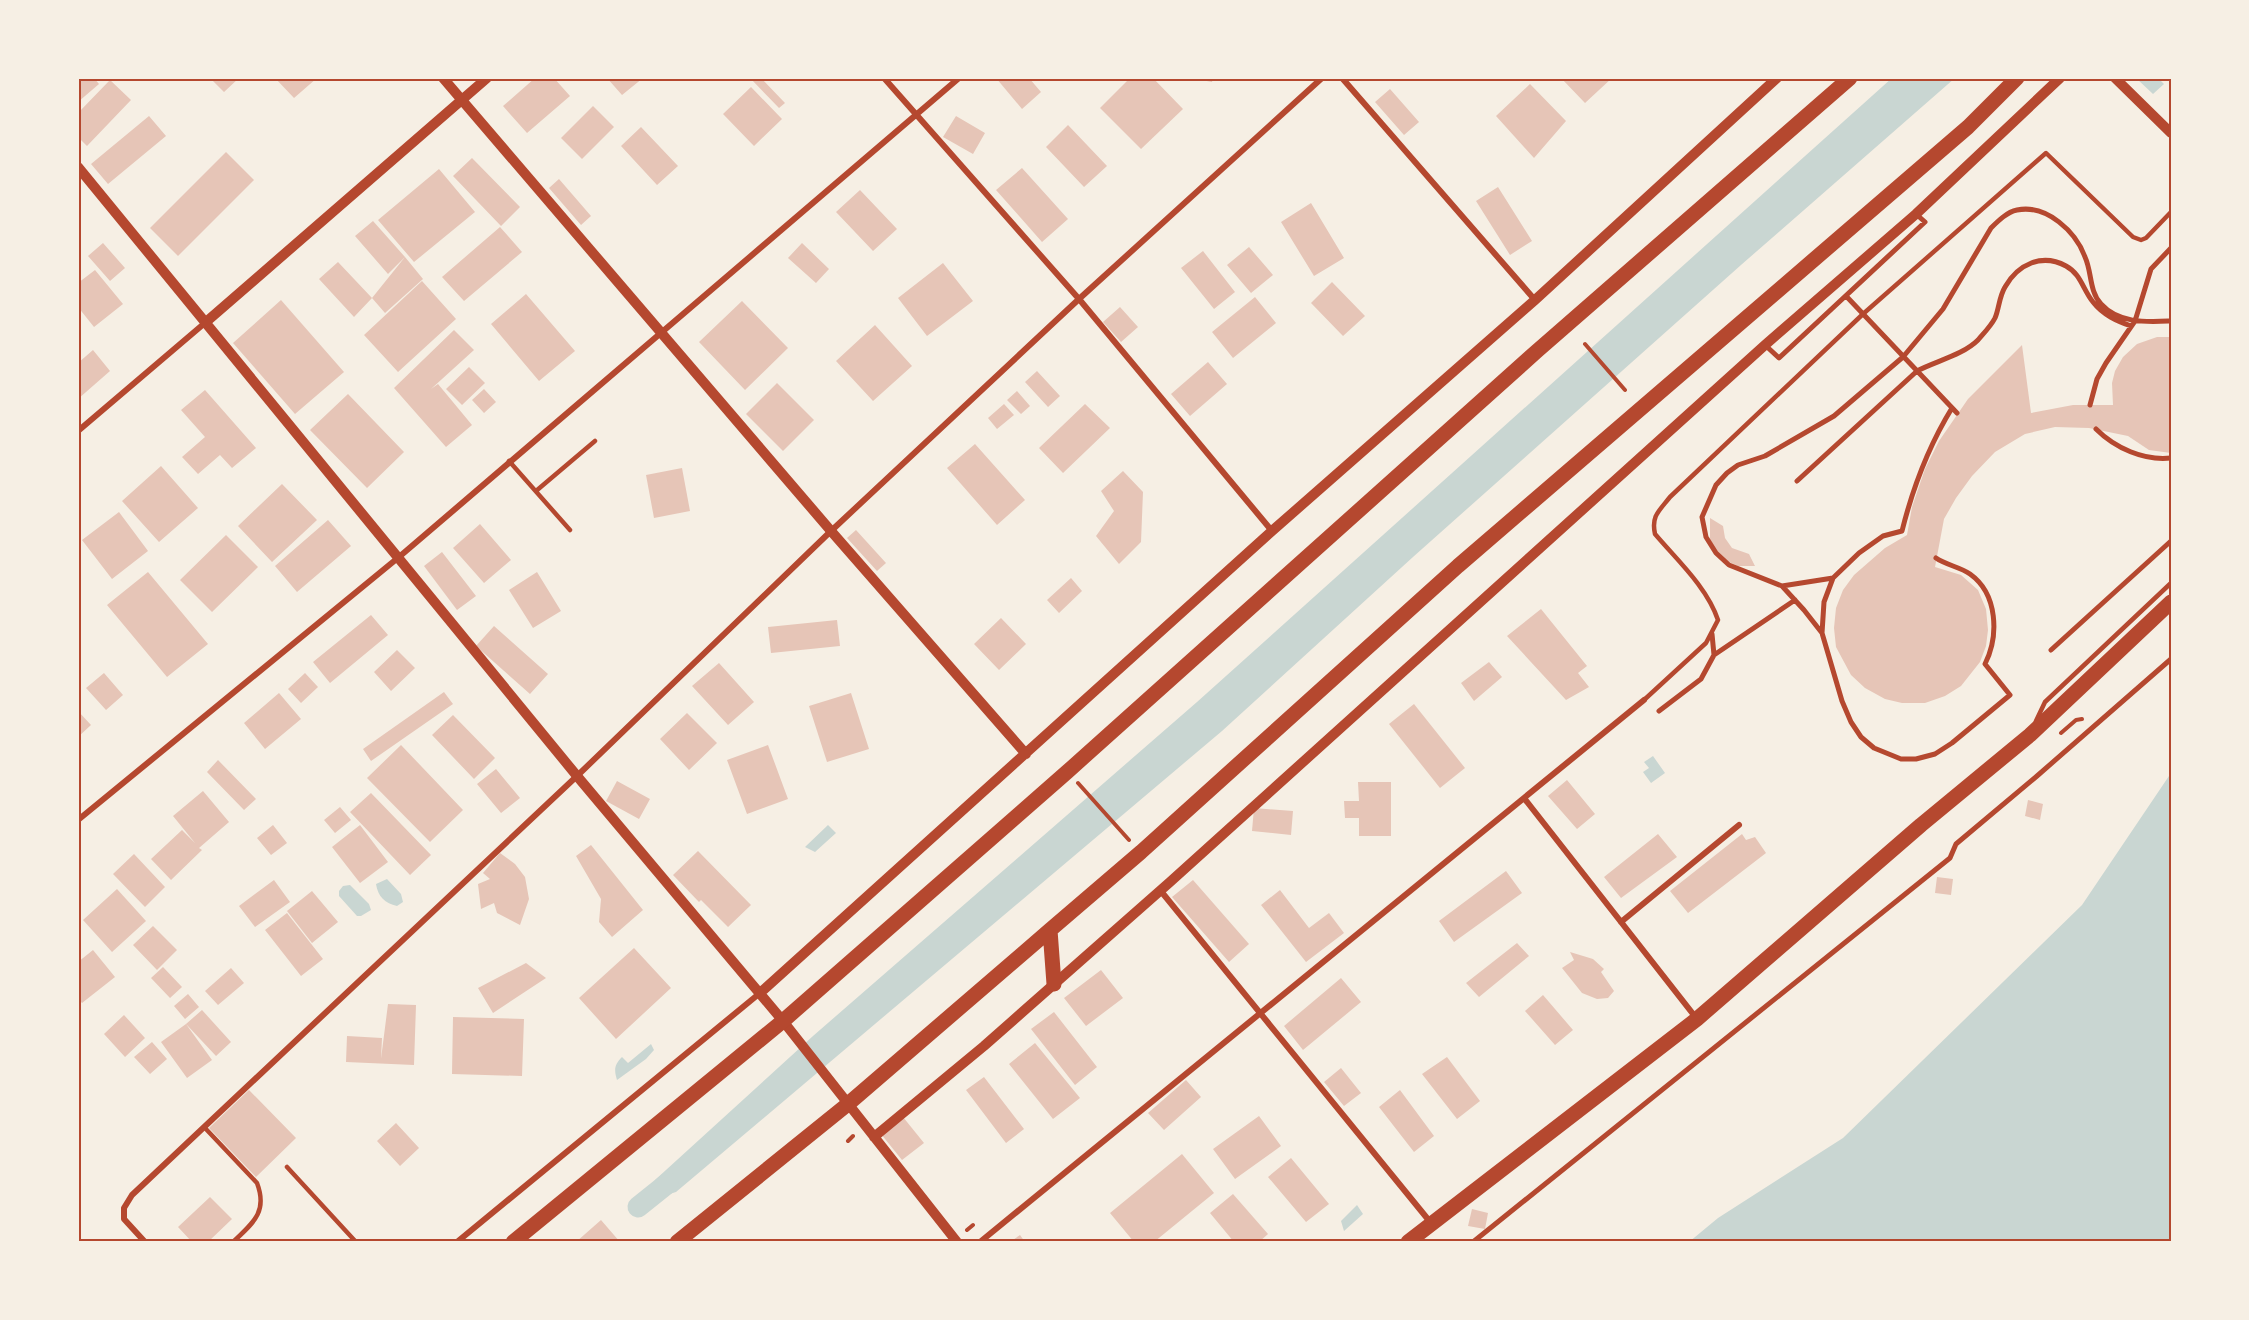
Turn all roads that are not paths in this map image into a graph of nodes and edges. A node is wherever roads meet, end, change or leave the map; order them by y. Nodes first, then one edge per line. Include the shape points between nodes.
1 (443, 78) edge
2 (487, 78) edge
3 (884, 78) edge
4 (958, 78) edge
5 (1322, 78) edge
6 (1342, 78) edge
7 (1777, 78) edge
8 (1850, 78) edge
9 (2017, 78) edge
10 (2060, 78) edge
11 (2115, 78) edge
12 (462, 100) junction
13 (917, 115) junction
14 (2171, 133) edge
15 (78, 167) edge
16 (2171, 212) edge
17 (1916, 214) junction
18 (2171, 248) edge
19 (1847, 297) junction
20 (1078, 299) junction
21 (1535, 300) junction
22 (1863, 314) junction
23 (2171, 321) edge
24 (206, 322) junction
25 (2133, 324) junction
26 (660, 332) junction
27 (1765, 345) junction
28 (1902, 357) junction
29 (1917, 371) junction
30 (2090, 405) dead end
31 (1952, 408) junction
32 (1957, 413) dead end
33 (2096, 429) dead end
34 (78, 431) edge
35 (595, 441) dead end
36 (2171, 458) edge
37 (509, 461) junction
38 (1797, 481) dead end
39 (536, 491) junction
40 (570, 530) dead end
41 (831, 531) junction
42 (1272, 531) junction
43 (2171, 541) edge
44 (399, 557) junction
45 (1936, 558) dead end
46 (1833, 578) junction
47 (2171, 583) edge
48 (1782, 586) junction
49 (1795, 600) junction
50 (2171, 602) edge
51 (1822, 633) junction
52 (1712, 634) junction
53 (2051, 650) dead end
54 (1714, 655) junction
55 (2171, 659) edge
56 (1644, 700) joint
57 (1659, 711) dead end
58 (2030, 735) junction
59 (1026, 754) junction
60 (577, 776) junction
61 (1524, 798) junction
62 (78, 820) edge
63 (1739, 825) dead end
64 (1160, 890) junction
65 (1621, 922) junction
66 (1050, 930) junction
67 (1054, 984) junction
68 (760, 993) junction
69 (1261, 1014) junction
70 (1697, 1019) junction
71 (783, 1021) junction
72 (848, 1104) junction
73 (205, 1128) junction
74 (874, 1137) junction
75 (287, 1167) dead end
76 (1431, 1223) junction
77 (145, 1242) edge
78 (233, 1242) edge
79 (356, 1242) edge
80 (457, 1242) edge
81 (513, 1242) edge
82 (677, 1242) edge
83 (957, 1242) edge
84 (980, 1242) edge
85 (1408, 1242) edge
86 (1473, 1242) edge

1 - 12 street
2 - 12 street
3 - 13 street
4 - 13 street
5 - 20 street
6 - 21 street
7 - 21 street
8 - 71 main road
9 - 66 main road via 1968,127 1467,558
10 - 17 street
11 - 14 street
12 - 24 street
12 - 26 street
13 - 20 street
13 - 26 street
15 - 24 street
16 - 22 lane via 2146,238 2133,237 2046,153
17 - 19 street via 1925,222
17 - 27 street
18 - 25 street via 2151,269
19 - 22 street
19 - 27 street via 1779,358
20 - 41 street
20 - 42 street
21 - 42 street
22 - 28 street
22 - 52 lane via 1656,514 1652,523 1655,534 1713,606 1718,620
23 - 25 street
24 - 34 street
24 - 44 street
25 - 28 street via 2101,304 2092,290 2086,257 2068,229 2045,214 2018,210 1991,228 1943,309
25 - 29 street via 2109,317 2099,309 2078,275 2068,267 2040,259 2031,262 2004,288 1994,319 1977,341 1964,351
25 - 30 street via 2097,379
26 - 37 street
26 - 41 street
27 - 64 street
28 - 29 street
28 - 48 street via 1834,416 1765,456 1737,465 1716,485 1702,516 1706,537 1716,553 1729,565
29 - 31 street
29 - 38 street
31 - 32 street
31 - 46 street via 1925,457 1902,531 1883,536
33 - 36 street via 2137,454
35 - 39 lane
37 - 39 lane
37 - 44 street
39 - 40 lane
41 - 59 street
41 - 60 street
42 - 59 street
43 - 53 street
44 - 60 street
44 - 62 street
45 - 51 street via 1961,569 1982,586 1994,615 1993,643 1985,664 2010,694 1952,743 1935,754 1901,759 1868,743 1851,722 1842,701
46 - 48 street
46 - 51 street via 1824,602
47 - 58 lane via 2044,702
48 - 49 street
49 - 51 street
49 - 54 street
50 - 58 main road
52 - 54 street
52 - 56 lane
54 - 57 street via 1701,679
55 - 86 street via 1956,844 1950,858
56 - 61 street
58 - 70 main road
59 - 68 street
60 - 68 street
60 - 73 street
61 - 65 street
61 - 69 street
63 - 65 street
64 - 67 street
64 - 69 street
65 - 70 street
66 - 67 main road
66 - 72 main road
67 - 74 street
68 - 71 street
68 - 80 street
69 - 76 street
69 - 84 street
70 - 76 main road
71 - 72 street
71 - 81 main road
72 - 74 street
72 - 82 main road
73 - 77 street via 132,1195 124,1208 124,1219
73 - 78 lane via 257,1183 260,1192 262,1201 257,1218
74 - 83 street
75 - 79 lane
76 - 85 main road

